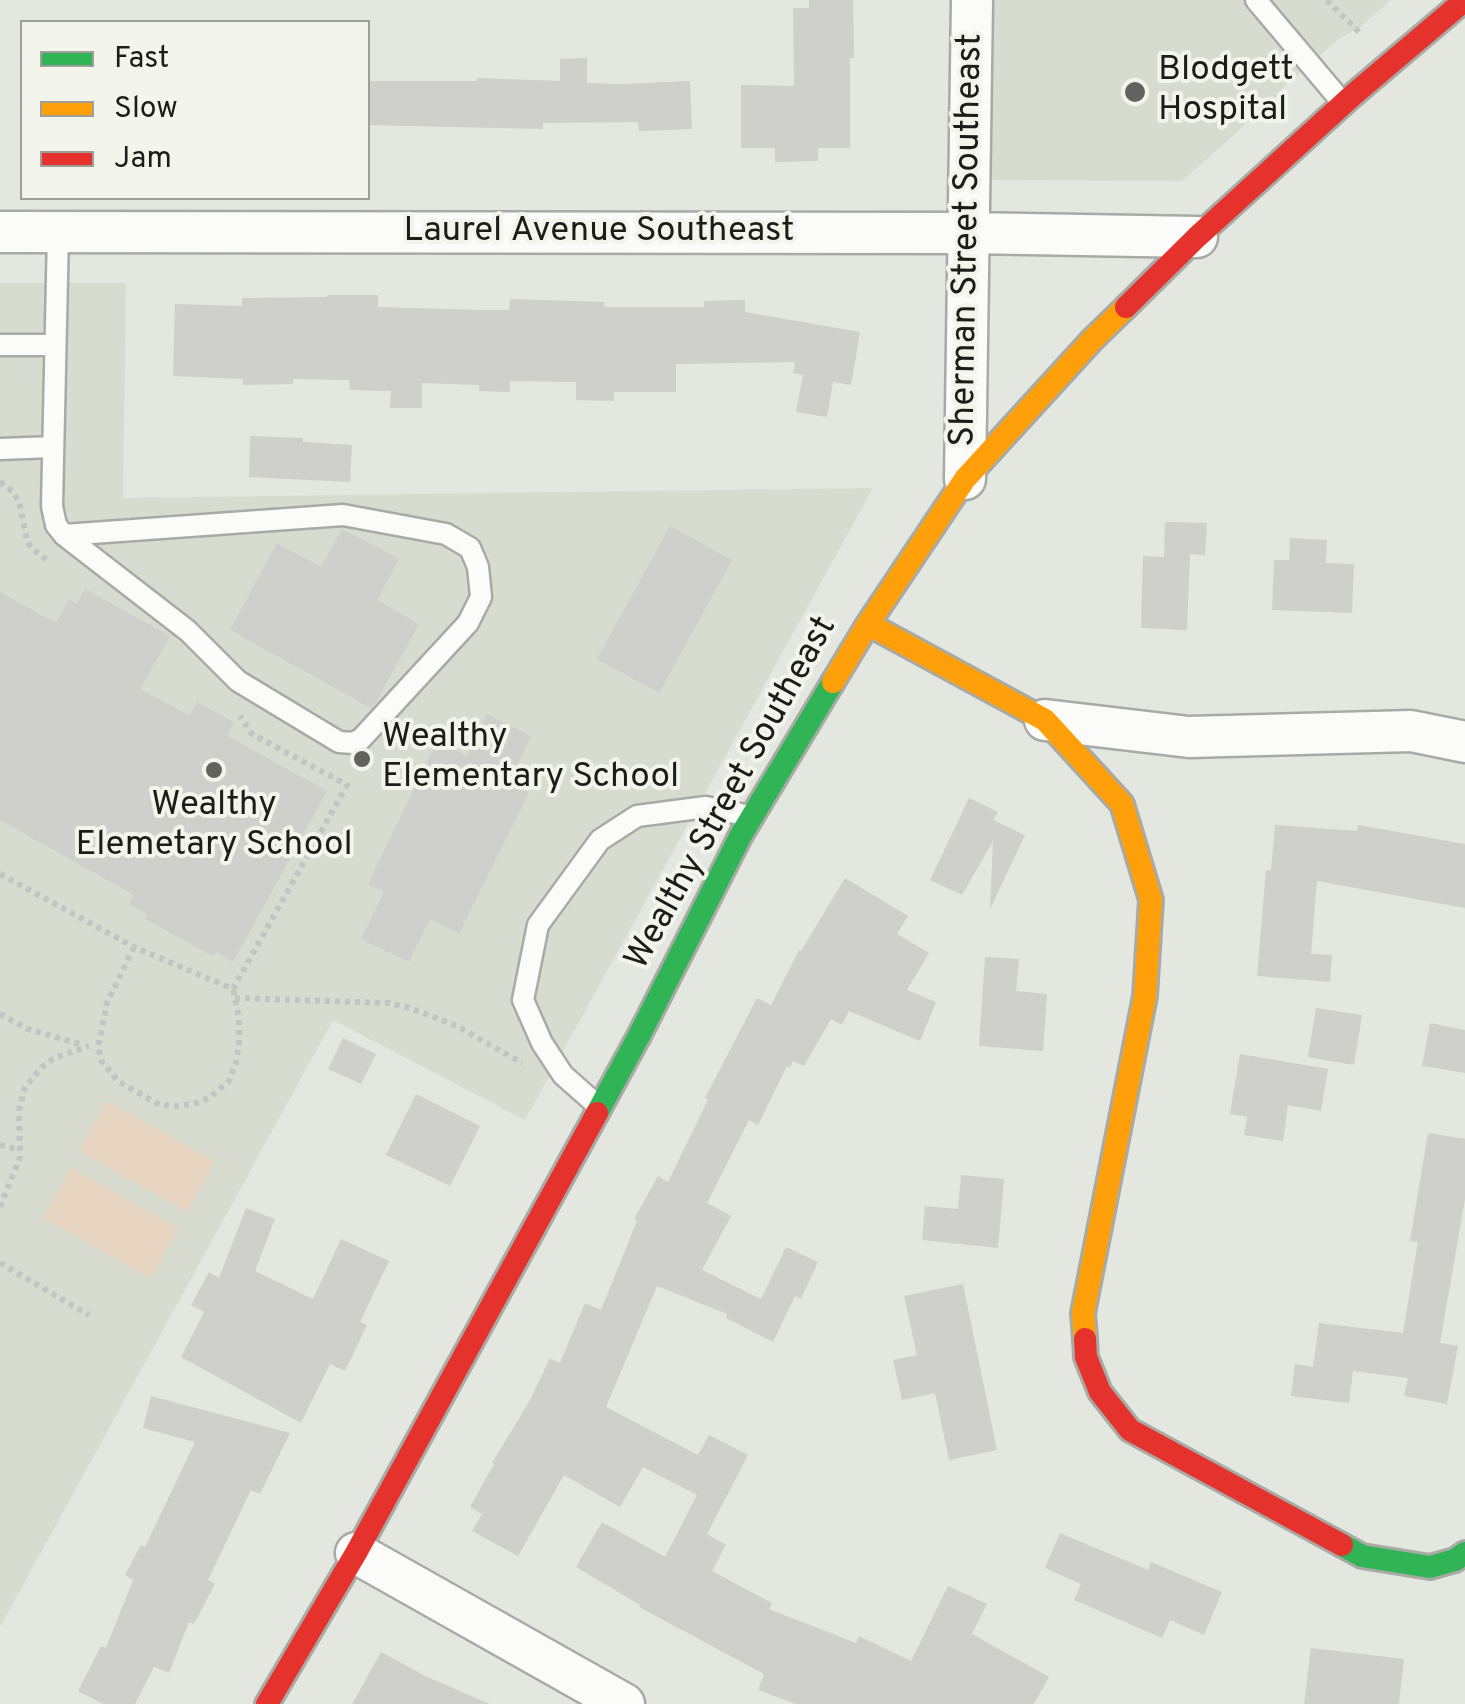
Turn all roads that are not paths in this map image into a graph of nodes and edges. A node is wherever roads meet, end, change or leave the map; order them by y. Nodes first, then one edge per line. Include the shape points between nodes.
1 (972, 0) edge
2 (1256, 0) edge
3 (1465, 0) edge
4 (1343, 104) junction
5 (0, 232) edge
6 (58, 232) junction
7 (969, 234) junction
8 (1197, 237) junction
9 (0, 345) edge
10 (55, 345) junction
11 (0, 448) edge
12 (53, 448) junction
13 (965, 480) junction
14 (64, 535) junction
15 (868, 624) junction
16 (1045, 720) junction
17 (1465, 742) edge
18 (752, 816) junction
19 (600, 1107) junction
20 (356, 1553) junction
21 (1465, 1553) edge
22 (267, 1704) edge
23 (624, 1704) edge

1 - 7 street, Sherman Street Southeast
2 - 4 lane
3 - 4 main road, Wealthy Street Southeast
4 - 8 main road, Wealthy Street Southeast
5 - 6 street, Laurel Avenue Southeast
6 - 7 street, Laurel Avenue Southeast
6 - 10 lane
7 - 8 street, Laurel Avenue Southeast
7 - 13 street, Sherman Street Southeast
8 - 13 main road, Wealthy Street Southeast
9 - 10 lane
10 - 12 lane
11 - 12 lane
12 - 14 lane via 52,506
13 - 15 main road, Wealthy Street Southeast
14 - 14 lane via 188,631 238,681 339,742 361,739 468,623 482,597 470,548 446,534 343,515
15 - 16 main road
15 - 18 main road, Wealthy Street Southeast
16 - 17 street via 1190,737 1411,731
16 - 21 main road via 1122,804 1152,900 1145,996 1083,1313 1086,1357 1100,1392 1130,1430 1362,1556 1430,1566
18 - 19 main road, Wealthy Street Southeast
18 - 19 lane via 706,807 637,816 600,840 538,924 523,1000 563,1075
19 - 20 main road, Wealthy Street Southeast
20 - 22 main road, Wealthy Street Southeast
20 - 23 street

